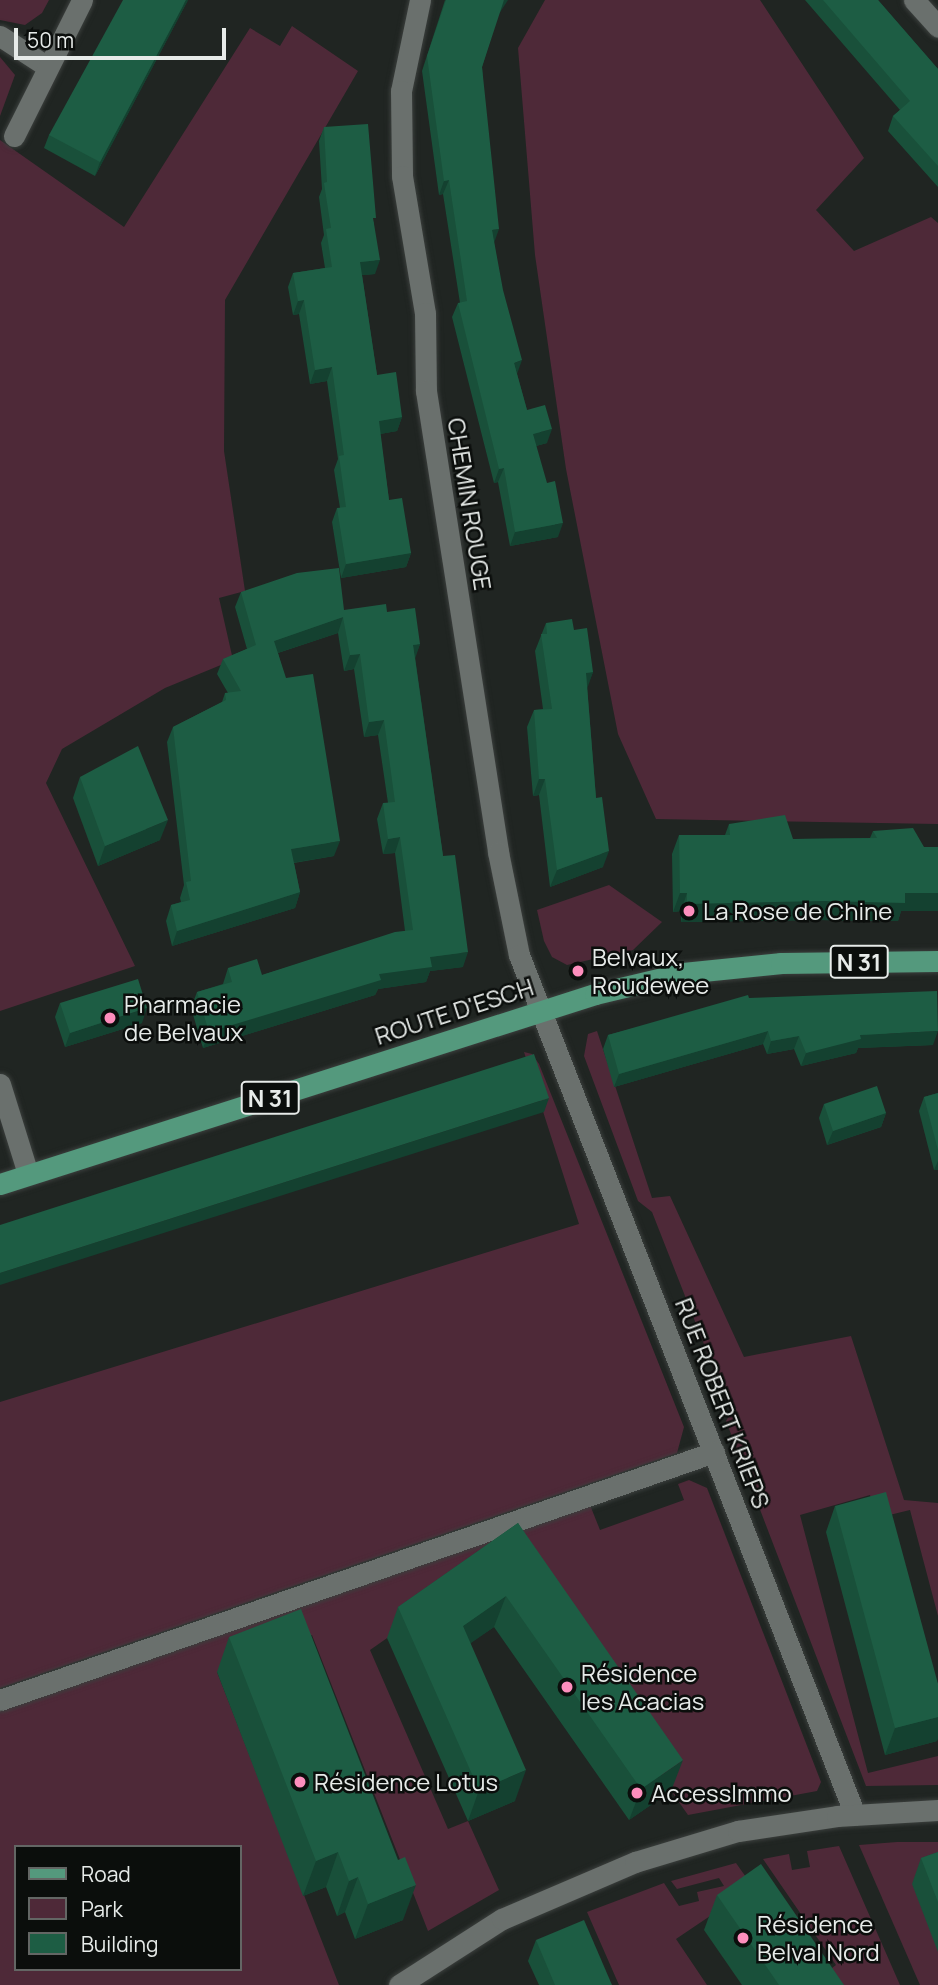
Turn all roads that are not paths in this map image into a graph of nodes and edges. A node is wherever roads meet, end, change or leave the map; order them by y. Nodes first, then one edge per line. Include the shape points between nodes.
1 (82, 0) edge
2 (419, 0) edge
3 (914, 0) edge
4 (938, 27) edge
5 (0, 36) edge
6 (48, 68) junction
7 (14, 136) dead end
8 (938, 961) edge
9 (540, 1011) junction
10 (0, 1083) edge
11 (28, 1174) junction
12 (0, 1184) edge
13 (714, 1452) junction
14 (0, 1700) edge
15 (938, 1810) edge
16 (855, 1815) junction
17 (399, 1985) edge

1 - 6 street
2 - 9 street, CHEMIN ROUGE via 401,91 402,176 425,313 426,391 498,852 519,955
3 - 4 street
5 - 6 street
6 - 7 street
8 - 9 main road, ROUTE D'ESCH / N 31 via 781,963 683,973
9 - 11 main road, ROUTE D'ESCH / N 31
9 - 13 street, RUE ROBERT KRIEPS
10 - 11 street
11 - 12 main road, ROUTE D'ESCH / N 31
13 - 14 street
13 - 16 street, RUE ROBERT KRIEPS
15 - 16 street
16 - 17 street via 738,1831 635,1863 502,1919

